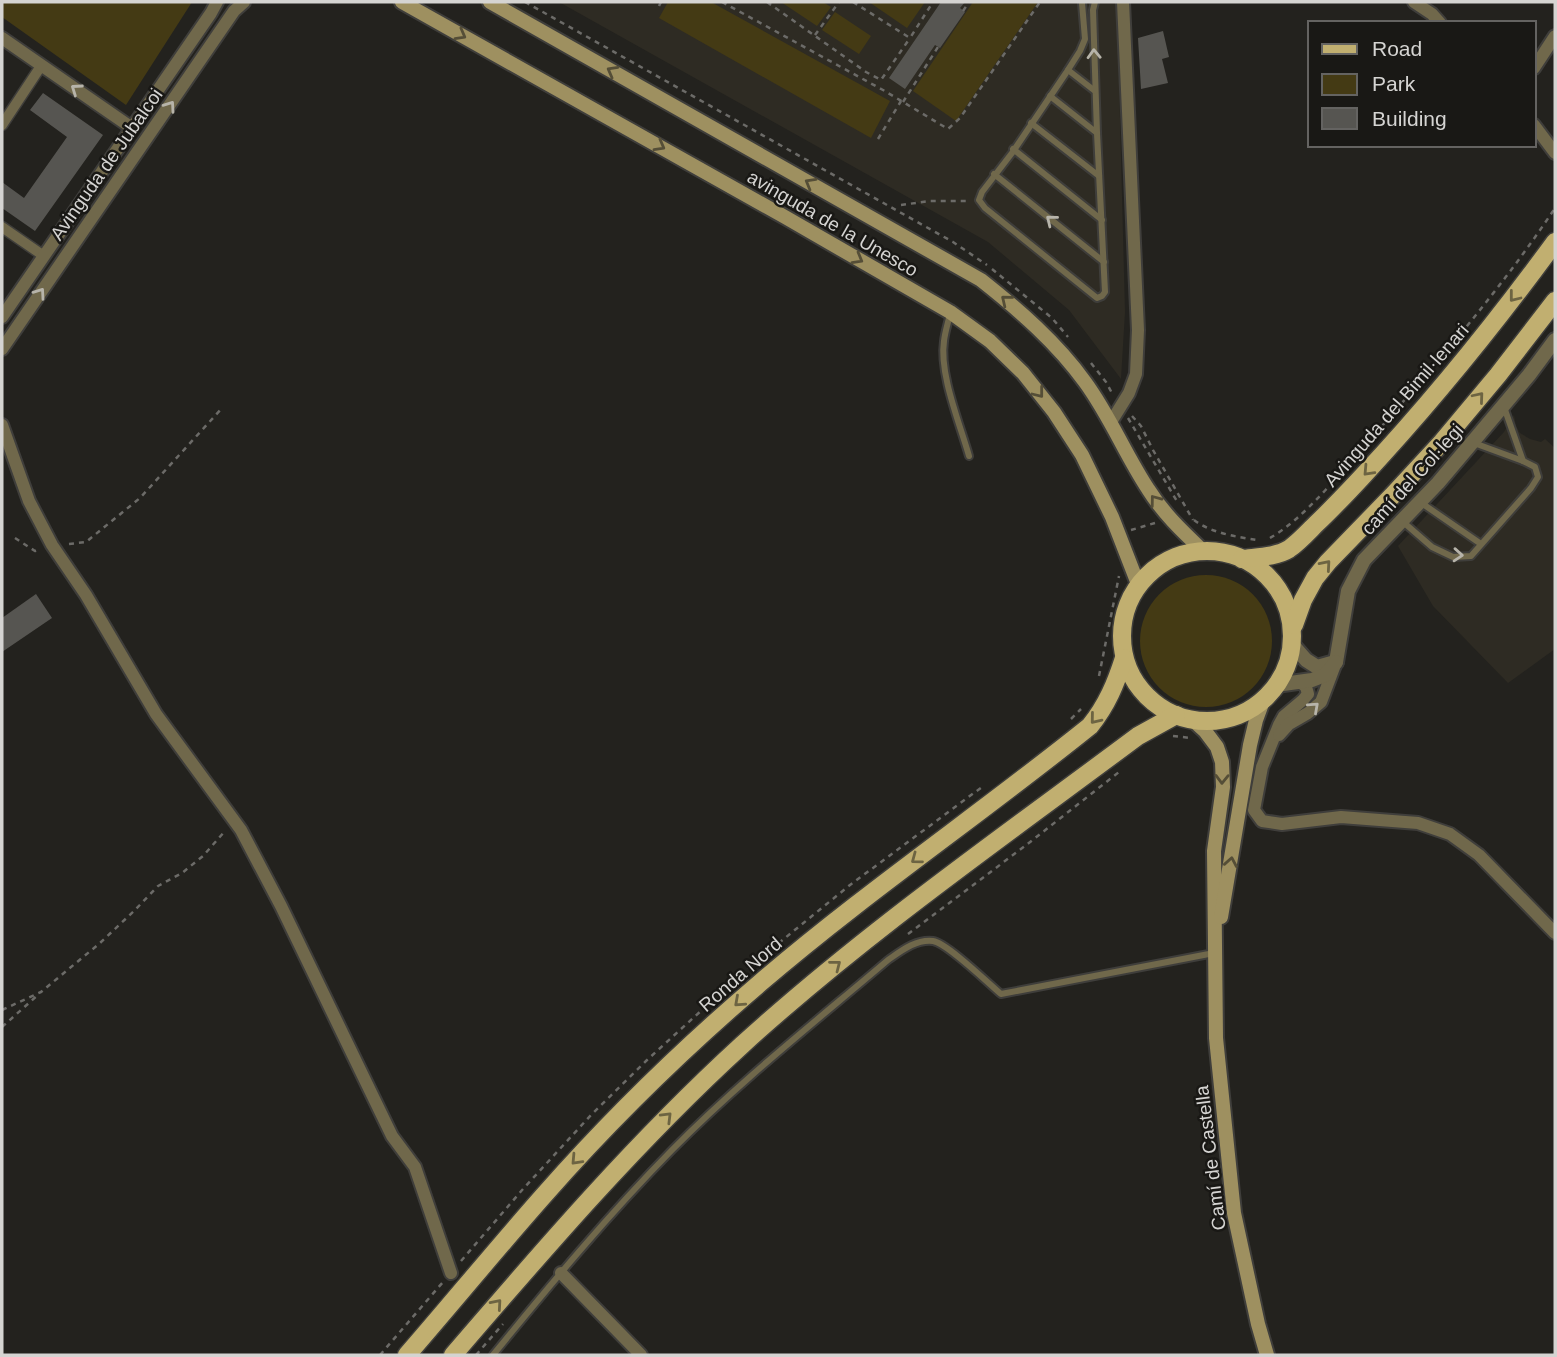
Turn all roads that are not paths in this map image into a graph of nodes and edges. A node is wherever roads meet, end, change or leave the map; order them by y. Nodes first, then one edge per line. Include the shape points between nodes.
1 (217, 2) edge
2 (244, 2) edge
3 (402, 2) edge
4 (489, 2) edge
5 (1080, 2) edge
6 (1093, 2) edge
7 (1123, 2) edge
8 (1414, 2) edge
9 (1438, 21) edge
10 (1555, 36) edge
11 (2, 38) edge
12 (1536, 65) edge
13 (41, 66) junction
14 (1068, 70) junction
15 (1095, 91) junction
16 (1051, 96) junction
17 (1031, 123) junction
18 (2, 125) edge
19 (132, 128) junction
20 (1536, 128) edge
21 (1097, 133) junction
22 (1013, 149) junction
23 (1555, 153) edge
24 (994, 174) junction
25 (1099, 176) junction
26 (1102, 219) junction
27 (2, 226) edge
28 (1555, 242) edge
29 (44, 256) junction
30 (1104, 262) junction
31 (1555, 301) edge
32 (950, 312) junction
33 (2, 317) edge
34 (1555, 340) edge
35 (2, 349) edge
36 (1504, 405) junction
37 (1111, 422) junction
38 (2, 425) edge
39 (1473, 442) junction
40 (969, 456) dead end
41 (1523, 461) junction
42 (1420, 502) junction
43 (1402, 521) junction
44 (1481, 544) junction
45 (1202, 550) junction
46 (1242, 559) junction
47 (1138, 584) junction
48 (1294, 625) junction
49 (1292, 644) junction
50 (1124, 657) junction
51 (1336, 662) junction
52 (1299, 681) junction
53 (1276, 685) junction
54 (1263, 701) junction
55 (1176, 715) junction
56 (1194, 721) junction
57 (1274, 740) junction
58 (1555, 933) edge
59 (1214, 953) junction
60 (451, 1273) dead end
61 (561, 1273) junction
62 (407, 1355) edge
63 (453, 1355) edge
64 (493, 1355) edge
65 (641, 1355) edge
66 (1267, 1355) edge

1 - 19 street, Avinguda de Jubalcoi
35 -> 2 street, Avinguda de Jubalcoi
3 -> 32 main road, avinguda de la Unesco
37 -> 4 main road, avinguda de la Unesco via 1048,339 981,280
5 - 6 lane
5 - 14 lane via 1085,38
15 -> 6 lane
7 - 37 street via 1138,330 1136,374
8 - 9 street
10 - 12 street
11 - 13 street
13 - 18 street
19 -> 13 street
14 - 15 lane
14 - 16 lane
15 - 21 lane
16 - 17 lane
16 - 21 lane
17 - 22 lane
17 - 25 lane
19 - 29 street, Avinguda de Jubalcoi
20 - 23 street
21 - 25 lane
22 - 24 lane
22 - 26 lane
30 -> 24 lane
24 - 30 lane via 979,200 985,208 1097,298 1105,292
25 - 26 lane
26 - 30 lane
27 - 29 street
28 -> 46 main road, Avinguda del Bimil·lenari via 1470,353 1340,501 1288,549
29 - 33 street, Avinguda de Jubalcoi
48 -> 31 main road via 1315,578 1442,442
32 - 40 lane via 943,362
32 -> 47 main road, avinguda de la Unesco via 990,341 1054,412 1082,455 1112,516
34 - 36 street, camí del Col·legi
36 - 39 street, camí del Col·legi
36 - 41 lane
45 -> 37 main road, avinguda de la Unesco via 1149,491
38 - 60 street via 52,545 156,714 241,831 281,906 392,1136 415,1167
39 - 41 lane
39 - 42 street, camí del Col·legi
41 - 44 lane via 1535,467 1538,477
42 - 43 street, camí del Col·legi
42 - 44 lane
43 -> 44 lane via 1432,547 1453,557 1471,556
43 - 51 street, camí del Col·legi via 1364,560 1348,591
45 - 46 main road
45 - 47 main road via 1177,554
46 - 48 main road via 1275,584
47 - 50 main road via 1122,631
48 - 49 main road
49 - 51 street via 1317,667
49 - 53 main road
50 - 55 main road via 1142,690
50 -> 62 main road, Ronda Nord via 1106,704 1090,726 846,912 667,1068 545,1194
51 - 52 street via 1325,675
57 -> 51 street via 1321,702
52 - 53 street
52 - 57 street via 1308,694 1284,716
53 - 54 main road
54 - 56 main road via 1219,722
59 -> 54 main road, Camí de Castella
55 - 56 main road
63 -> 55 main road via 620,1165 742,1045 910,906 1138,736
56 -> 59 main road, Camí de Castella via 1217,747 1222,762 1214,850
57 - 58 street via 1262,767 1254,810 1262,821 1282,824 1341,817 1418,824 1450,834 1479,855
59 - 61 lane via 1002,994 934,941 911,945 732,1093 673,1149
59 - 66 main road, Camí de Castella via 1216,1038 1234,1213
61 - 64 lane
61 - 65 street

